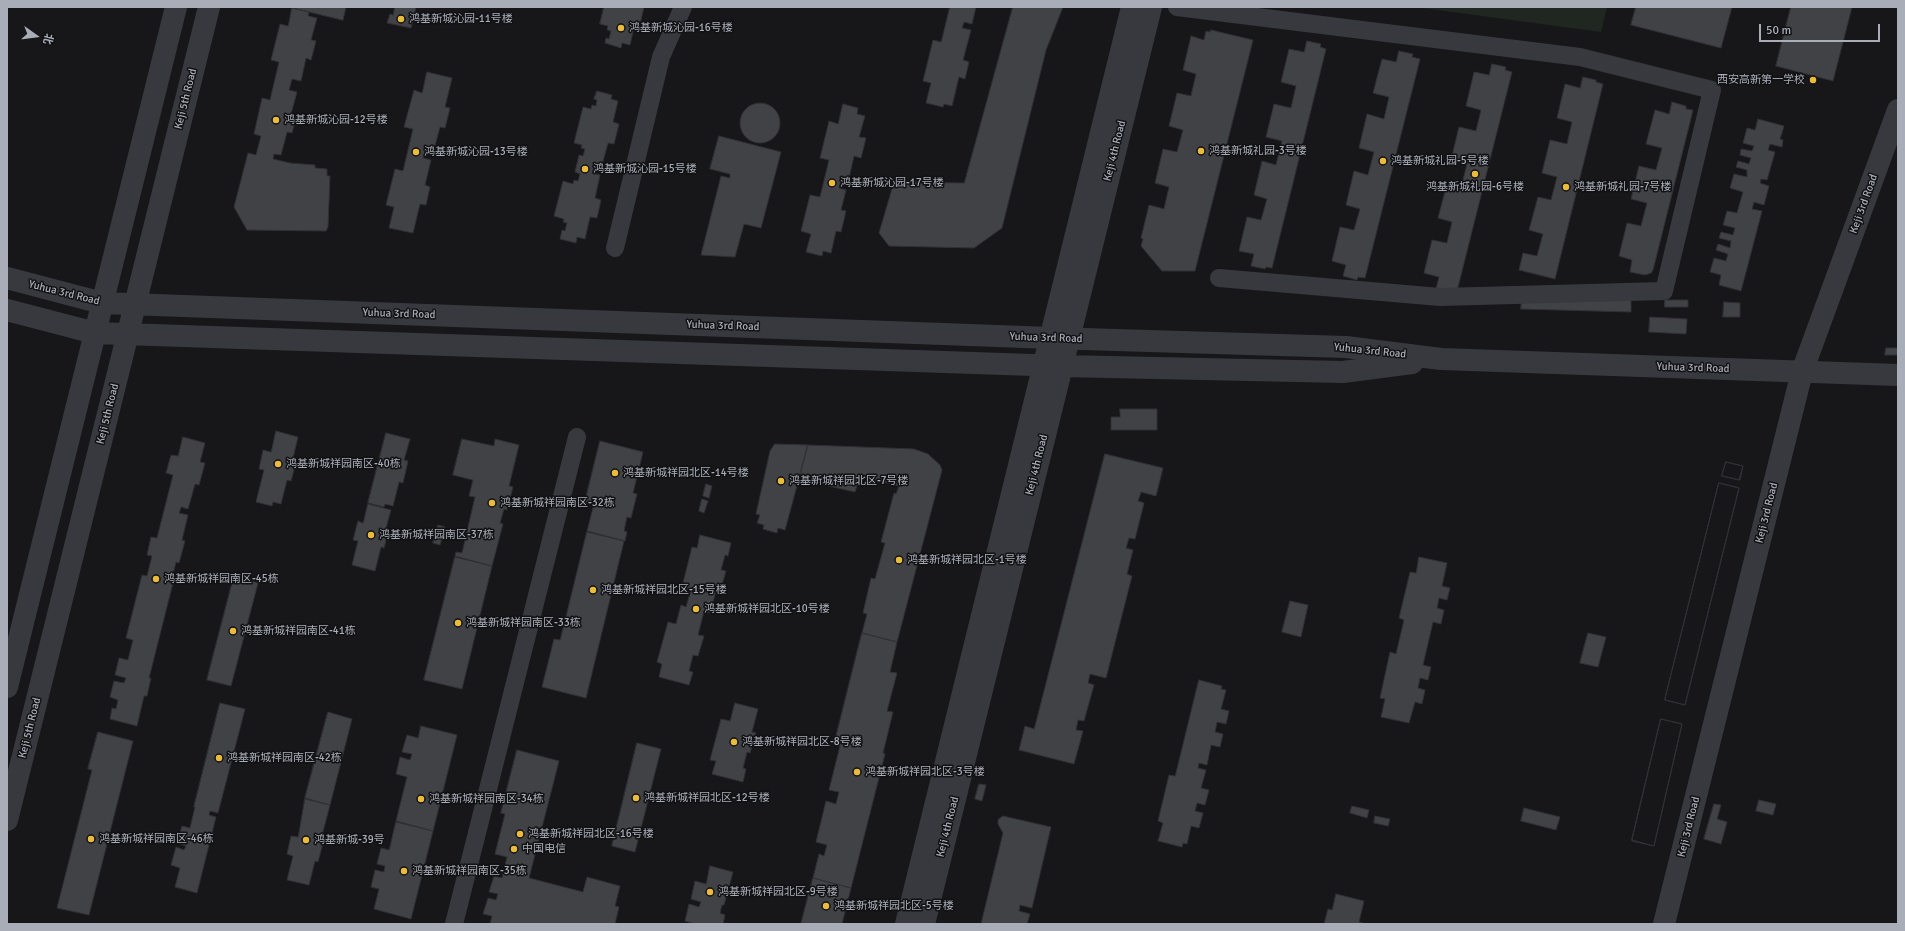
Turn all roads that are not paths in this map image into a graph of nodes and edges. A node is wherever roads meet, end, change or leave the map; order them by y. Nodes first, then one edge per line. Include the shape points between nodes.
1 (176, 7) edge
2 (209, 7) edge
3 (683, 7) edge
4 (1132, 7) edge
5 (1151, 7) edge
6 (1177, 7) edge
7 (1898, 110) edge
8 (143, 138) junction
9 (174, 147) junction
10 (615, 248) dead end
11 (7, 278) edge
12 (1219, 278) dead end
13 (102, 303) junction
14 (135, 304) junction
15 (7, 310) edge
16 (95, 333) junction
17 (128, 334) junction
18 (1059, 338) junction
19 (1441, 359) junction
20 (1053, 366) junction
21 (1802, 372) junction
22 (1898, 375) edge
23 (577, 437) dead end
24 (59, 476) junction
25 (90, 484) junction
26 (7, 687) edge
27 (7, 820) edge
28 (454, 924) edge
29 (906, 924) edge
30 (924, 924) edge
31 (1664, 924) edge

1 - 8 street
2 - 9 street, Keji 5th Road
3 - 10 street via 662,57
4 - 18 street, Keji 4th Road
5 - 18 street, Keji 4th Road
6 - 12 street via 1580,57 1712,90 1664,291 1440,296
7 - 21 street, Keji 3rd Road
8 - 9 street
8 - 13 street
9 - 14 street, Keji 5th Road
11 - 13 street, Yuhua 3rd Road
13 - 14 street, Yuhua 3rd Road
13 - 16 street
14 - 17 street, Keji 5th Road
14 - 18 street, Yuhua 3rd Road
15 - 16 street, Yuhua 3rd Road
16 - 17 street, Yuhua 3rd Road
16 - 24 street
17 - 20 street, Yuhua 3rd Road
17 - 25 street, Keji 5th Road
18 - 19 street, Yuhua 3rd Road via 1346,347
18 - 20 street, Keji 4th Road
19 - 20 street, Yuhua 3rd Road via 1342,372
19 - 21 street, Yuhua 3rd Road
20 - 29 street, Keji 4th Road
20 - 30 street, Keji 4th Road
21 - 22 street, Yuhua 3rd Road
21 - 31 street, Keji 3rd Road
23 - 28 street
24 - 25 street
24 - 26 street
25 - 27 street, Keji 5th Road

